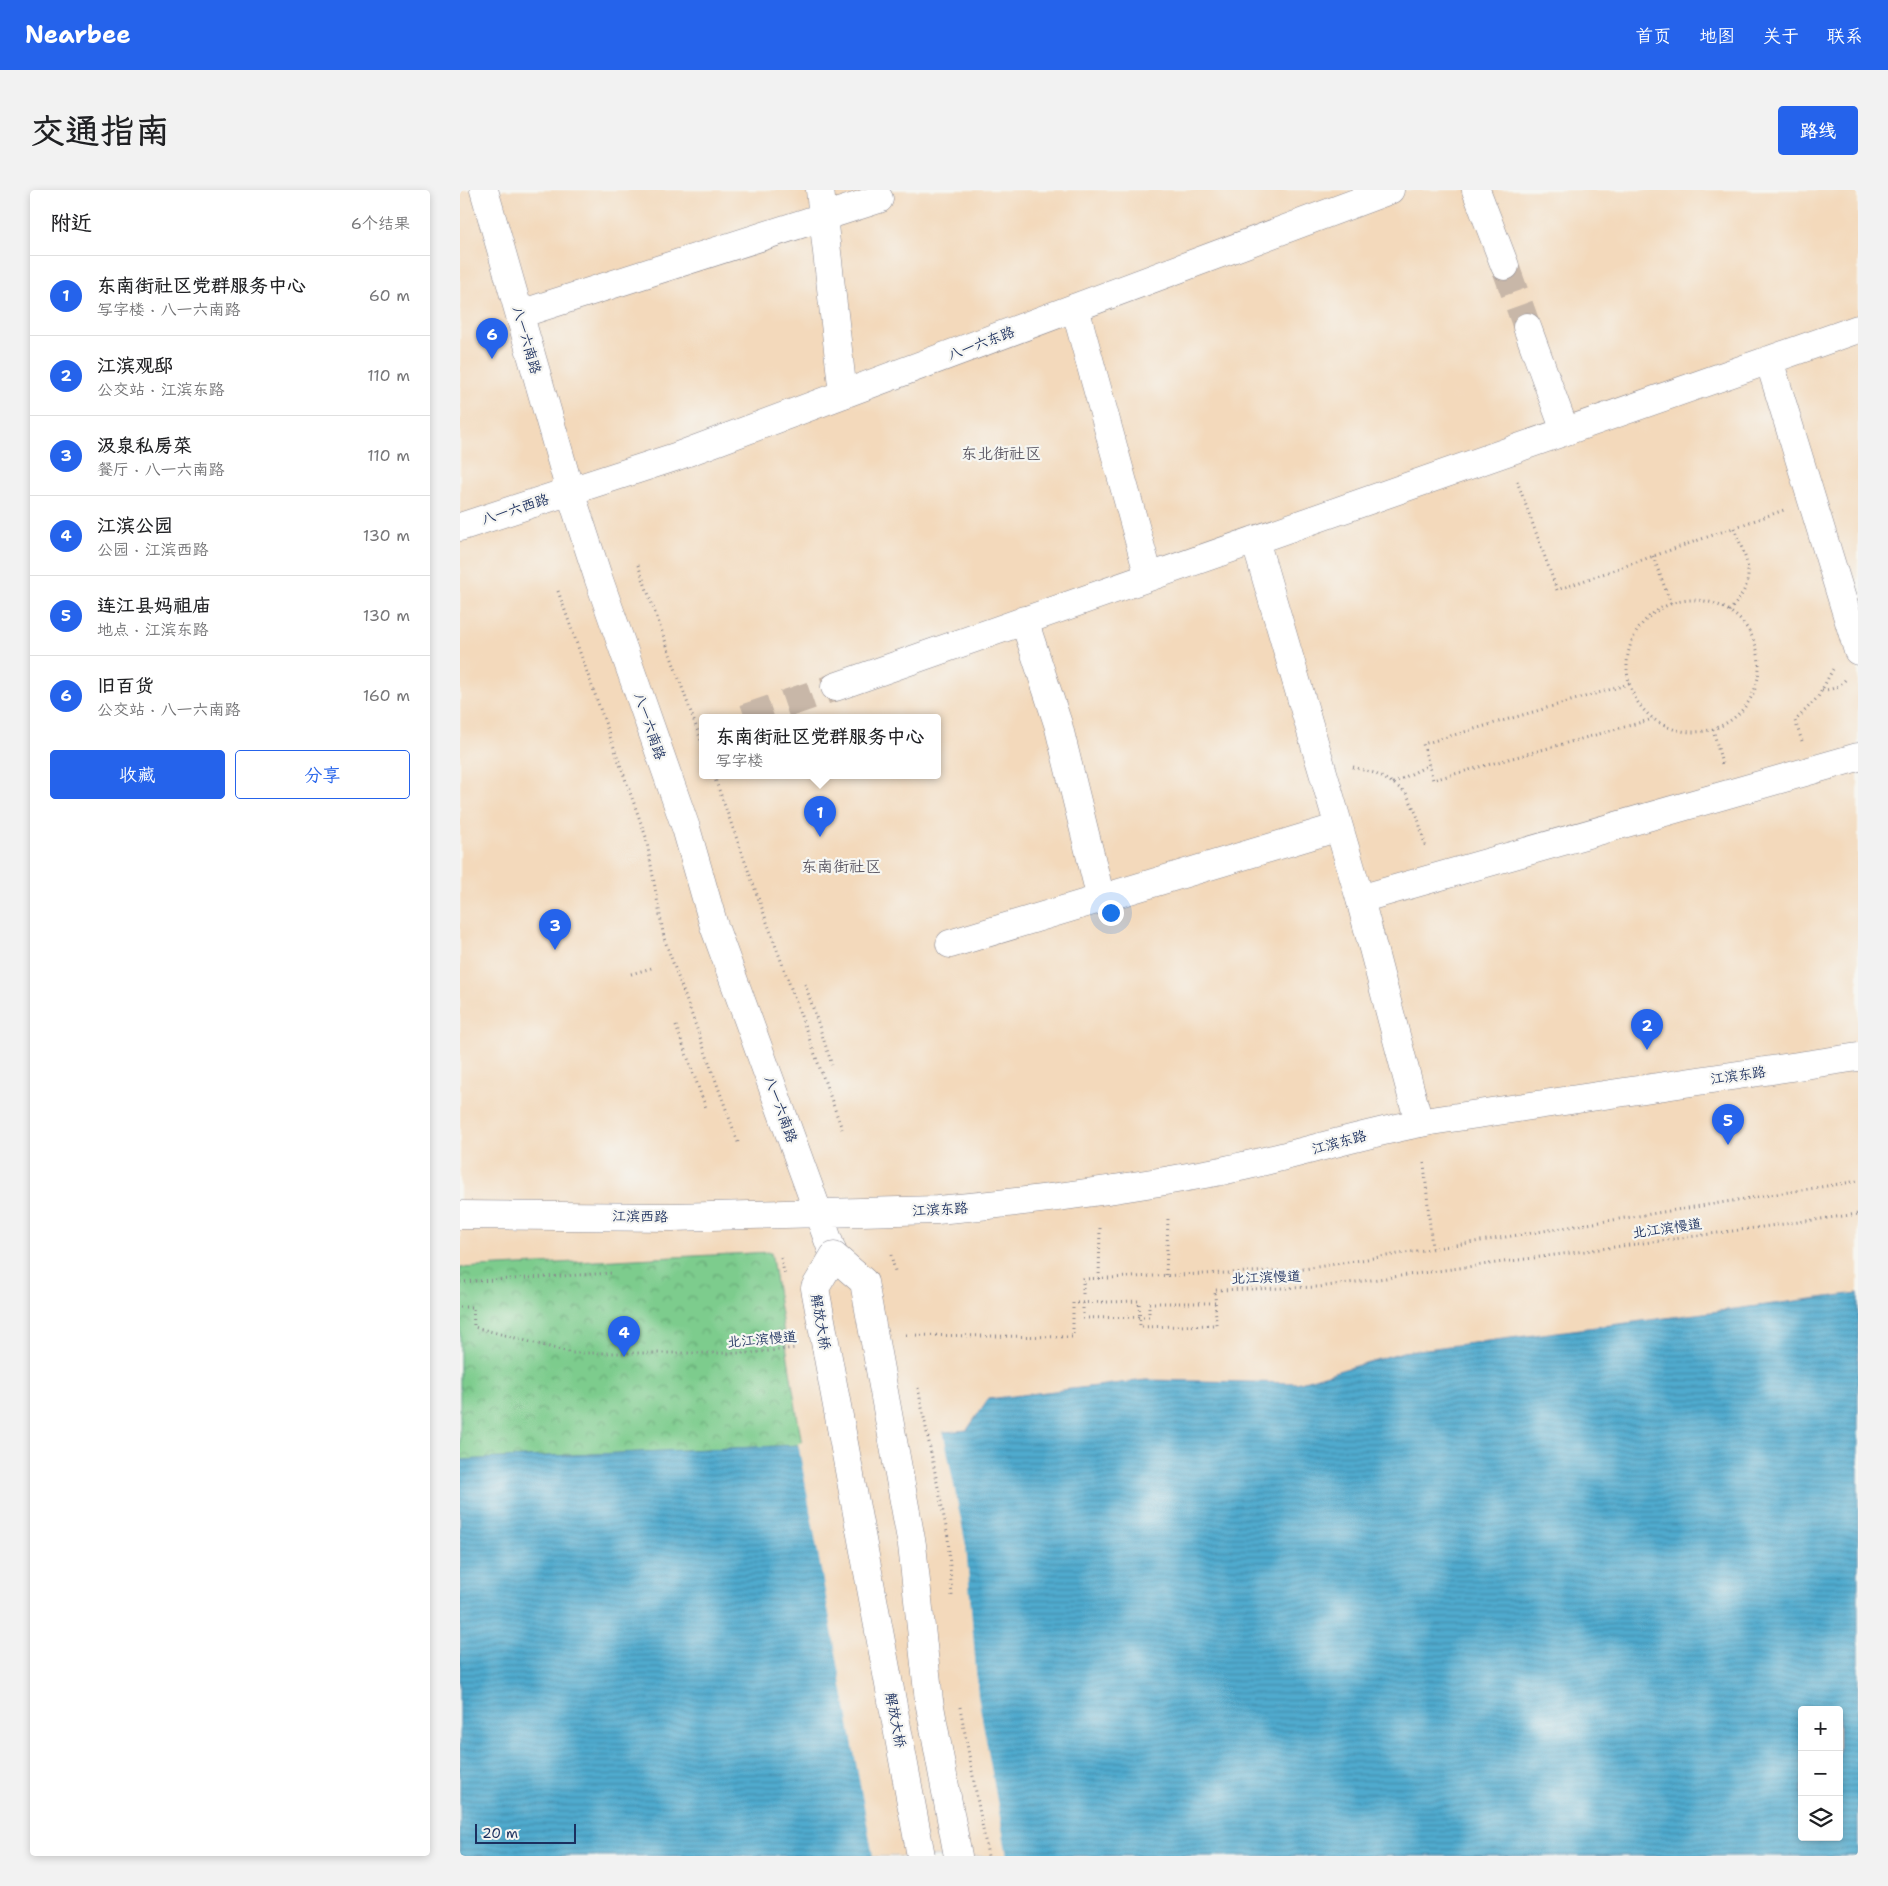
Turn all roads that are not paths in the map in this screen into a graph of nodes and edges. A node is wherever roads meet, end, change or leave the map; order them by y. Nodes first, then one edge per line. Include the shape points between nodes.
1 (484, 190) edge
2 (820, 190) edge
3 (1390, 190) edge
4 (1476, 190) edge
5 (1354, 196) edge
6 (879, 199) dead end
7 (824, 217) junction
8 (1504, 266) tunnel mouth
9 (1075, 308) junction
10 (520, 314) junction
11 (1527, 327) tunnel mouth
12 (1858, 329) edge
13 (1769, 360) junction
14 (843, 394) junction
15 (1565, 431) junction
16 (570, 491) junction
17 (460, 526) edge
18 (1255, 540) junction
19 (1149, 577) junction
20 (1853, 617) edge
21 (1024, 620) junction
22 (1858, 651) edge
23 (835, 686) tunnel mouth
24 (1858, 757) edge
25 (1339, 827) junction
26 (1101, 898) junction
27 (1360, 898) junction
28 (950, 944) dead end
29 (1858, 1057) edge
30 (1418, 1123) junction
31 (819, 1214) junction
32 (460, 1215) edge
33 (834, 1256) junction
34 (921, 1856) edge
35 (958, 1856) edge

1 - 10 street, 八一六南路
2 - 7 street
3 - 5 street, 八一六东路
4 - 8 street
5 - 9 street, 八一六东路
6 - 7 street
7 - 10 street
7 - 14 street
9 - 14 street, 八一六东路
9 - 19 street
10 - 16 street, 八一六南路
11 - 15 street
12 - 13 street
13 - 15 street
13 - 20 street via 1804,510
14 - 16 street, 八一六东路 via 675,457
15 - 18 street
16 - 17 street, 八一六西路
16 - 31 street, 八一六南路 via 686,828 714,926
18 - 19 street
18 - 25 street
19 - 21 street
20 - 22 street
21 - 23 street
21 - 26 street via 1058,724
24 - 27 street
25 - 26 street
25 - 27 street
26 - 28 street
27 - 30 street
29 - 30 street, 江滨东路
30 - 31 street, 江滨东路 via 1216,1172 1105,1190 938,1210
31 - 32 street, 江滨西路 via 672,1217
31 - 33 street, 八一六南路
33 - 34 street, 解放大桥, bridge via 815,1288
33 - 35 street, bridge via 864,1282 912,1545 929,1702

